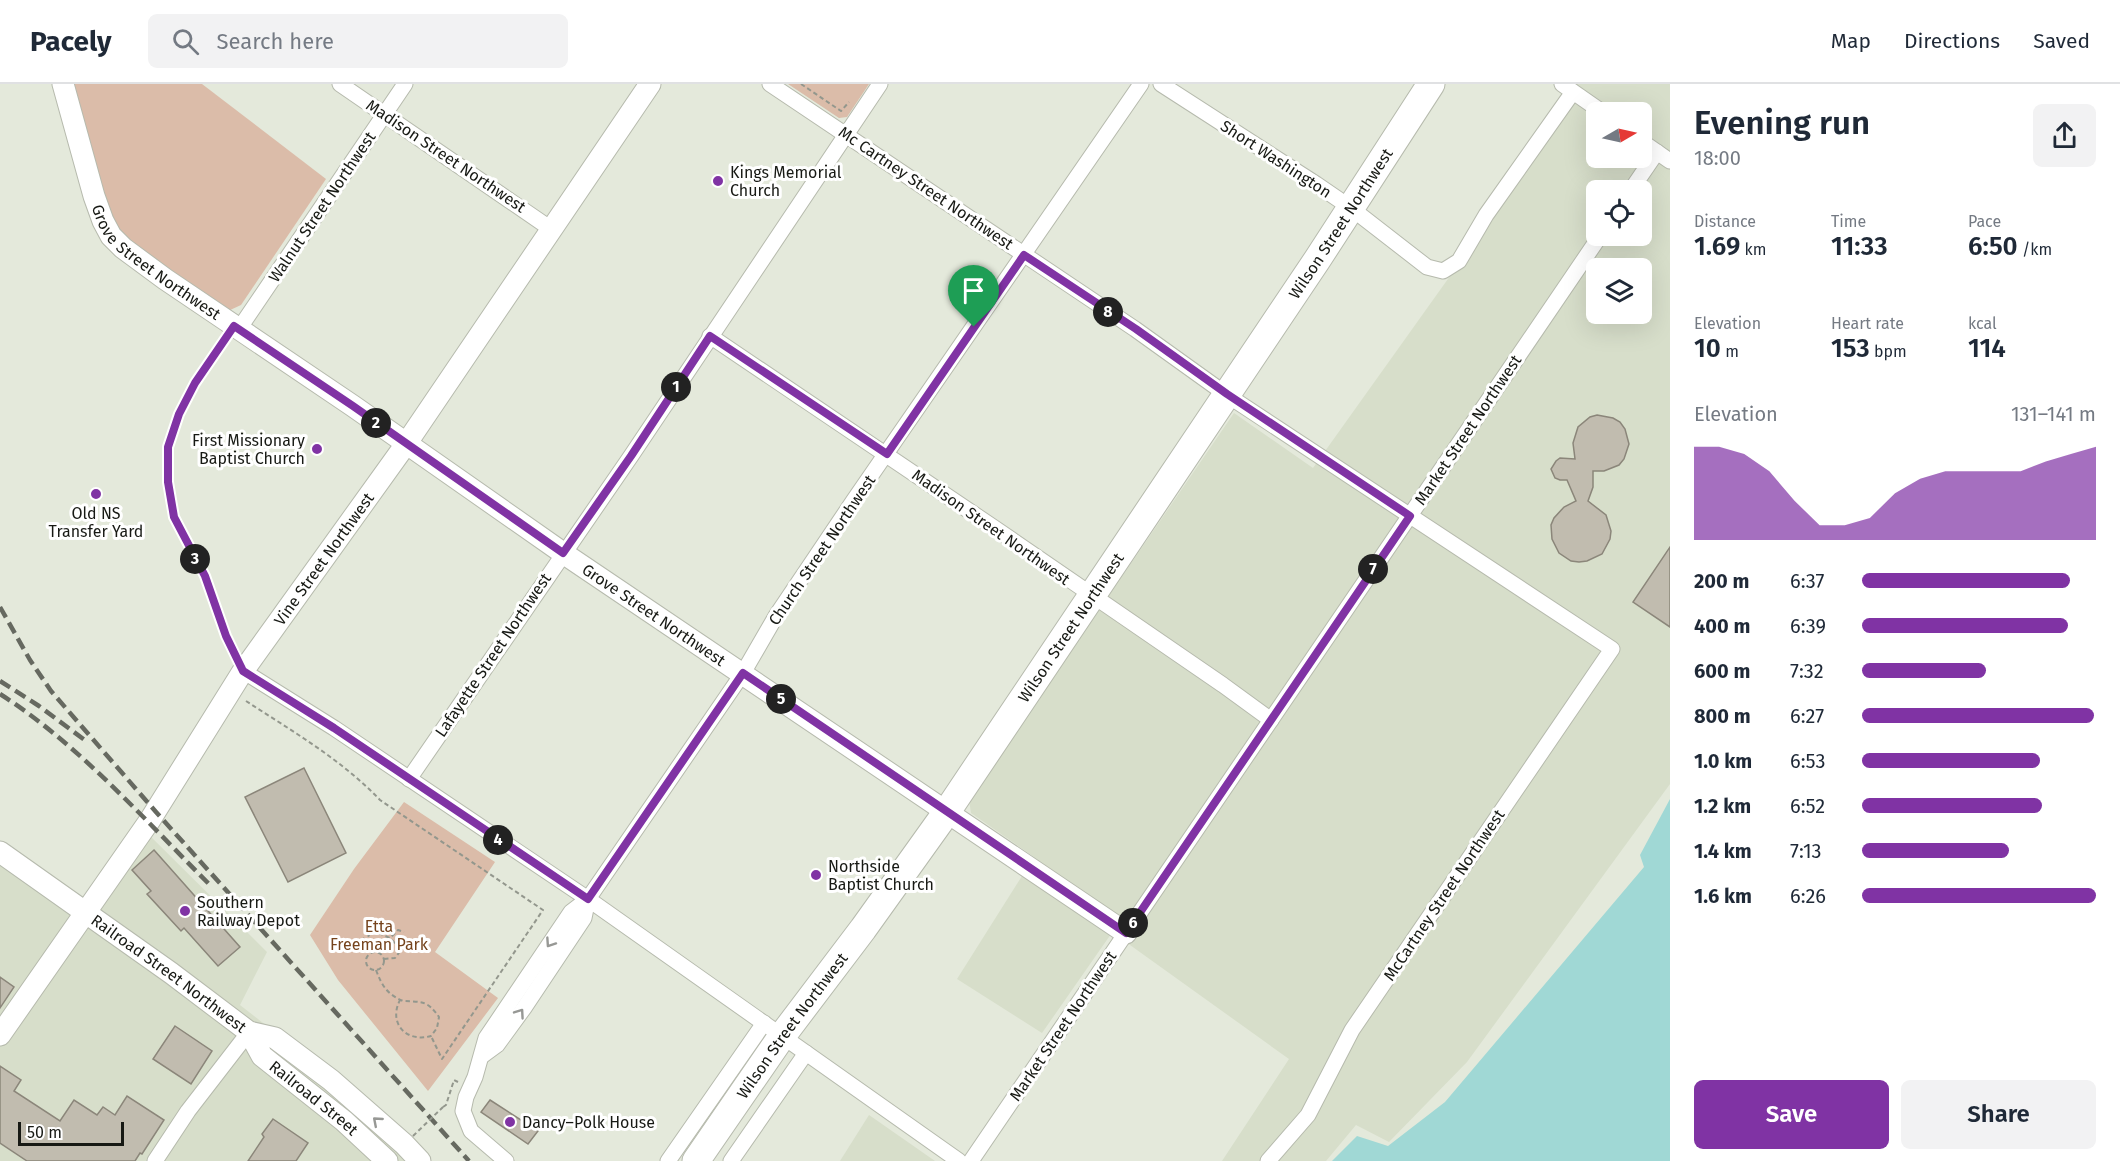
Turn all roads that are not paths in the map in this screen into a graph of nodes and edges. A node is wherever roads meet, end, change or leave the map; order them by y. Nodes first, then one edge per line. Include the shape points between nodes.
1 (63, 84) edge
2 (340, 84) edge
3 (405, 84) edge
4 (650, 84) edge
5 (770, 84) edge
6 (880, 84) edge
7 (1141, 84) edge
8 (1161, 84) edge
9 (1431, 84) edge
10 (1567, 88) edge
11 (1587, 102) edge
12 (385, 114) junction
13 (846, 134) junction
14 (1663, 156) edge
15 (1640, 180) edge
16 (1351, 208) junction
17 (551, 229) junction
18 (1593, 246) edge
19 (1024, 255) junction
20 (236, 328) junction
21 (710, 336) junction
22 (1227, 394) junction
23 (406, 444) junction
24 (887, 454) junction
25 (1410, 516) junction
26 (563, 553) junction
27 (1090, 595) junction
28 (1593, 638) joint
29 (243, 671) junction
30 (743, 673) junction
31 (1271, 720) junction
32 (409, 779) junction
33 (946, 813) junction
34 (0, 852) edge
35 (588, 899) junction
36 (85, 911) junction
37 (1126, 933) junction
38 (773, 1029) junction
39 (249, 1032) junction
40 (0, 1035) edge
41 (806, 1053) junction
42 (155, 1161) edge
43 (387, 1161) edge
44 (420, 1161) edge
45 (506, 1161) edge
46 (668, 1161) edge
47 (696, 1161) edge
48 (731, 1161) edge
49 (959, 1161) edge
50 (971, 1161) edge
51 (1268, 1161) edge

1 - 20 street, Grove Street Northwest via 94,196 111,236
2 - 12 street, Madison Street Northwest
3 - 12 street, Walnut Street Northwest
4 - 17 street, Vine Street Northwest
5 - 13 street, Mc Cartney Street Northwest
6 - 13 street, Lafayette Street Northwest
7 - 19 street, Church Street Northwest
8 - 16 street, Short Washington
9 - 16 highway, Wilson Street Northwest
10 - 11 street
10 - 16 street, Short Washington via 1527,158 1459,261 1443,271 1427,267
12 - 17 street, Madison Street Northwest
12 - 20 street, Walnut Street Northwest
13 - 19 street, Mc Cartney Street Northwest
13 - 21 street, Lafayette Street Northwest
14 - 15 street
16 - 22 highway, Wilson Street Northwest
17 - 23 street, Vine Street Northwest
18 - 25 street, Market Street Northwest
19 - 22 street, Mc Cartney Street Northwest
19 - 24 street, Church Street Northwest
20 - 23 street, Grove Street Northwest
20 - 29 lane via 195,383 179,414 168,447 168,482 174,517 205,576
21 - 24 street, Madison Street Northwest
21 - 26 street, Lafayette Street Northwest
22 - 25 street, Mc Cartney Street Northwest
22 - 27 highway, Wilson Street Northwest
23 - 26 street, Grove Street Northwest
23 - 29 street, Vine Street Northwest
24 - 27 street, Madison Street Northwest
24 - 30 street, Church Street Northwest via 776,616
25 - 28 street, Mc Cartney Street Northwest
25 - 31 street, Market Street Northwest
26 - 30 street, Grove Street Northwest
26 - 32 street, Lafayette Street Northwest
27 - 31 street, Madison Street Northwest
27 - 33 highway, Wilson Street Northwest
28 - 51 street, McCartney Street Northwest via 1612,649 1352,1030 1308,1115
29 - 32 street
29 - 36 street, Vine Street Northwest via 156,812
30 - 33 street, Grove Street Northwest
30 - 35 street, Church Street Northwest
31 - 37 street, Market Street Northwest
32 - 35 street
33 - 37 street, Grove Street Northwest
33 - 38 highway, Wilson Street Northwest via 863,929
34 - 36 street, Railroad Street Northwest
35 - 38 street
35 - 45 street, Church Street Northwest via 571,912 486,1038 466,1096 463,1111 471,1131
36 - 39 street, Railroad Street Northwest
36 - 40 street, Vine Street Northwest
37 - 50 street, Market Street Northwest
38 - 41 street
38 - 46 street
38 - 47 highway, Wilson Street Northwest
39 - 42 street
39 - 43 street, Railroad Street via 262,1056
44 -> 39 street, Railroad Street Northwest via 303,1059 275,1038
41 - 48 street
41 - 49 street

